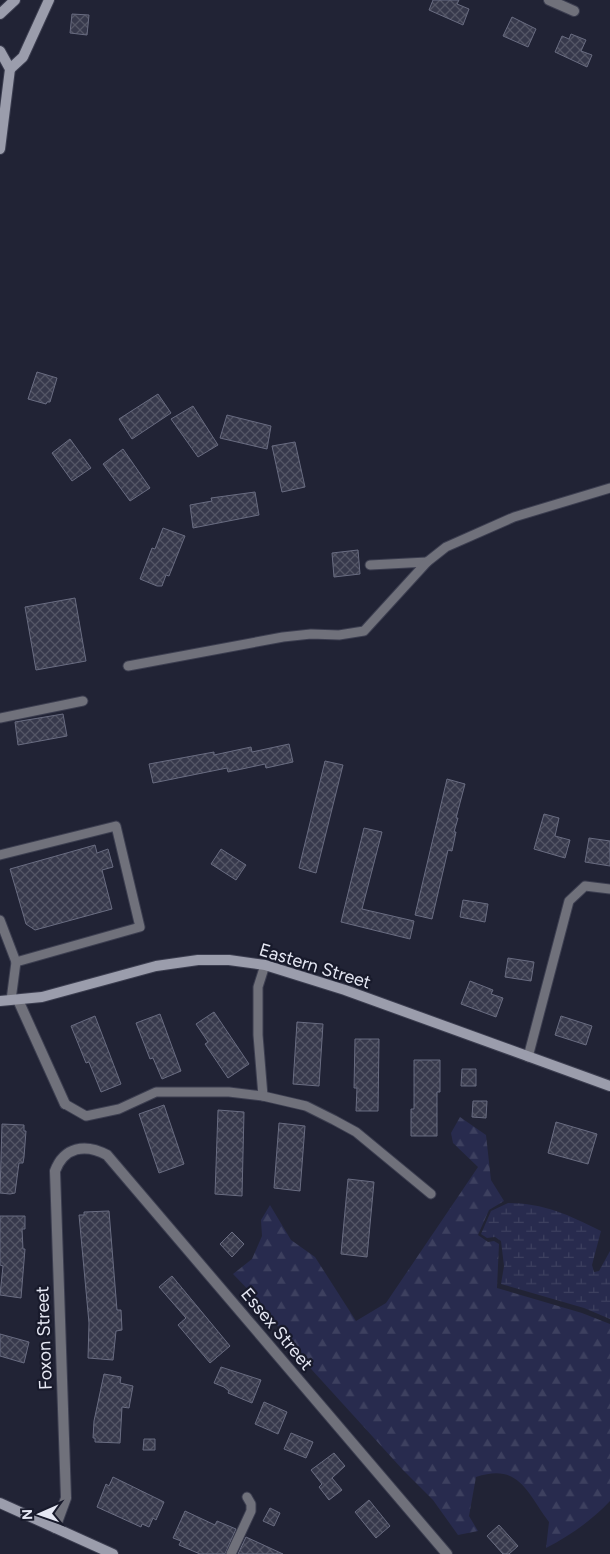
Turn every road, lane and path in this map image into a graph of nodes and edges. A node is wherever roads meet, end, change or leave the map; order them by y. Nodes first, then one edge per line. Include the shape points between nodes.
1 (15, 0) edge
2 (49, 0) edge
3 (549, 0) edge
4 (574, 12) dead end
5 (0, 14) edge
6 (0, 51) edge
7 (10, 69) junction
8 (0, 149) edge
9 (610, 488) edge
10 (427, 562) junction
11 (370, 565) dead end
12 (128, 666) dead end
13 (83, 701) dead end
14 (0, 718) edge
15 (0, 855) edge
16 (610, 889) edge
17 (0, 920) edge
18 (16, 962) junction
19 (265, 965) junction
20 (14, 1000) junction
21 (0, 1001) edge
22 (528, 1057) junction
23 (610, 1086) edge
24 (263, 1096) junction
25 (65, 1104) joint
26 (71, 1152) joint
27 (431, 1194) dead end
28 (247, 1497) dead end
29 (0, 1503) edge
30 (55, 1528) junction
31 (113, 1554) edge
32 (231, 1554) edge
33 (447, 1554) edge

1 - 5 street
2 - 7 street via 24,58
3 - 4 street
6 - 7 street
7 - 8 street
9 - 10 lane via 514,517 467,536
10 - 11 lane
10 - 12 lane via 364,630 339,635 282,638
13 - 14 lane
15 - 18 lane via 116,826 140,927
16 - 22 lane via 585,886 569,901
17 - 18 lane
18 - 20 lane
19 - 20 street, Eastern Street via 230,960 189,961 156,966 42,997
19 - 22 street, Eastern Street via 345,990
19 - 24 lane via 258,987
20 - 21 street, Eastern Street
20 - 25 street
22 - 23 street, Eastern Street
24 - 25 lane via 229,1092 156,1092 119,1109 86,1116
24 - 27 lane via 306,1106 356,1132
26 - 30 street, Foxon Street via 60,1159 55,1171 66,1498
26 - 33 street, Essex Street via 94,1148 107,1155
28 - 32 lane via 251,1511
29 - 30 street
30 - 31 street

